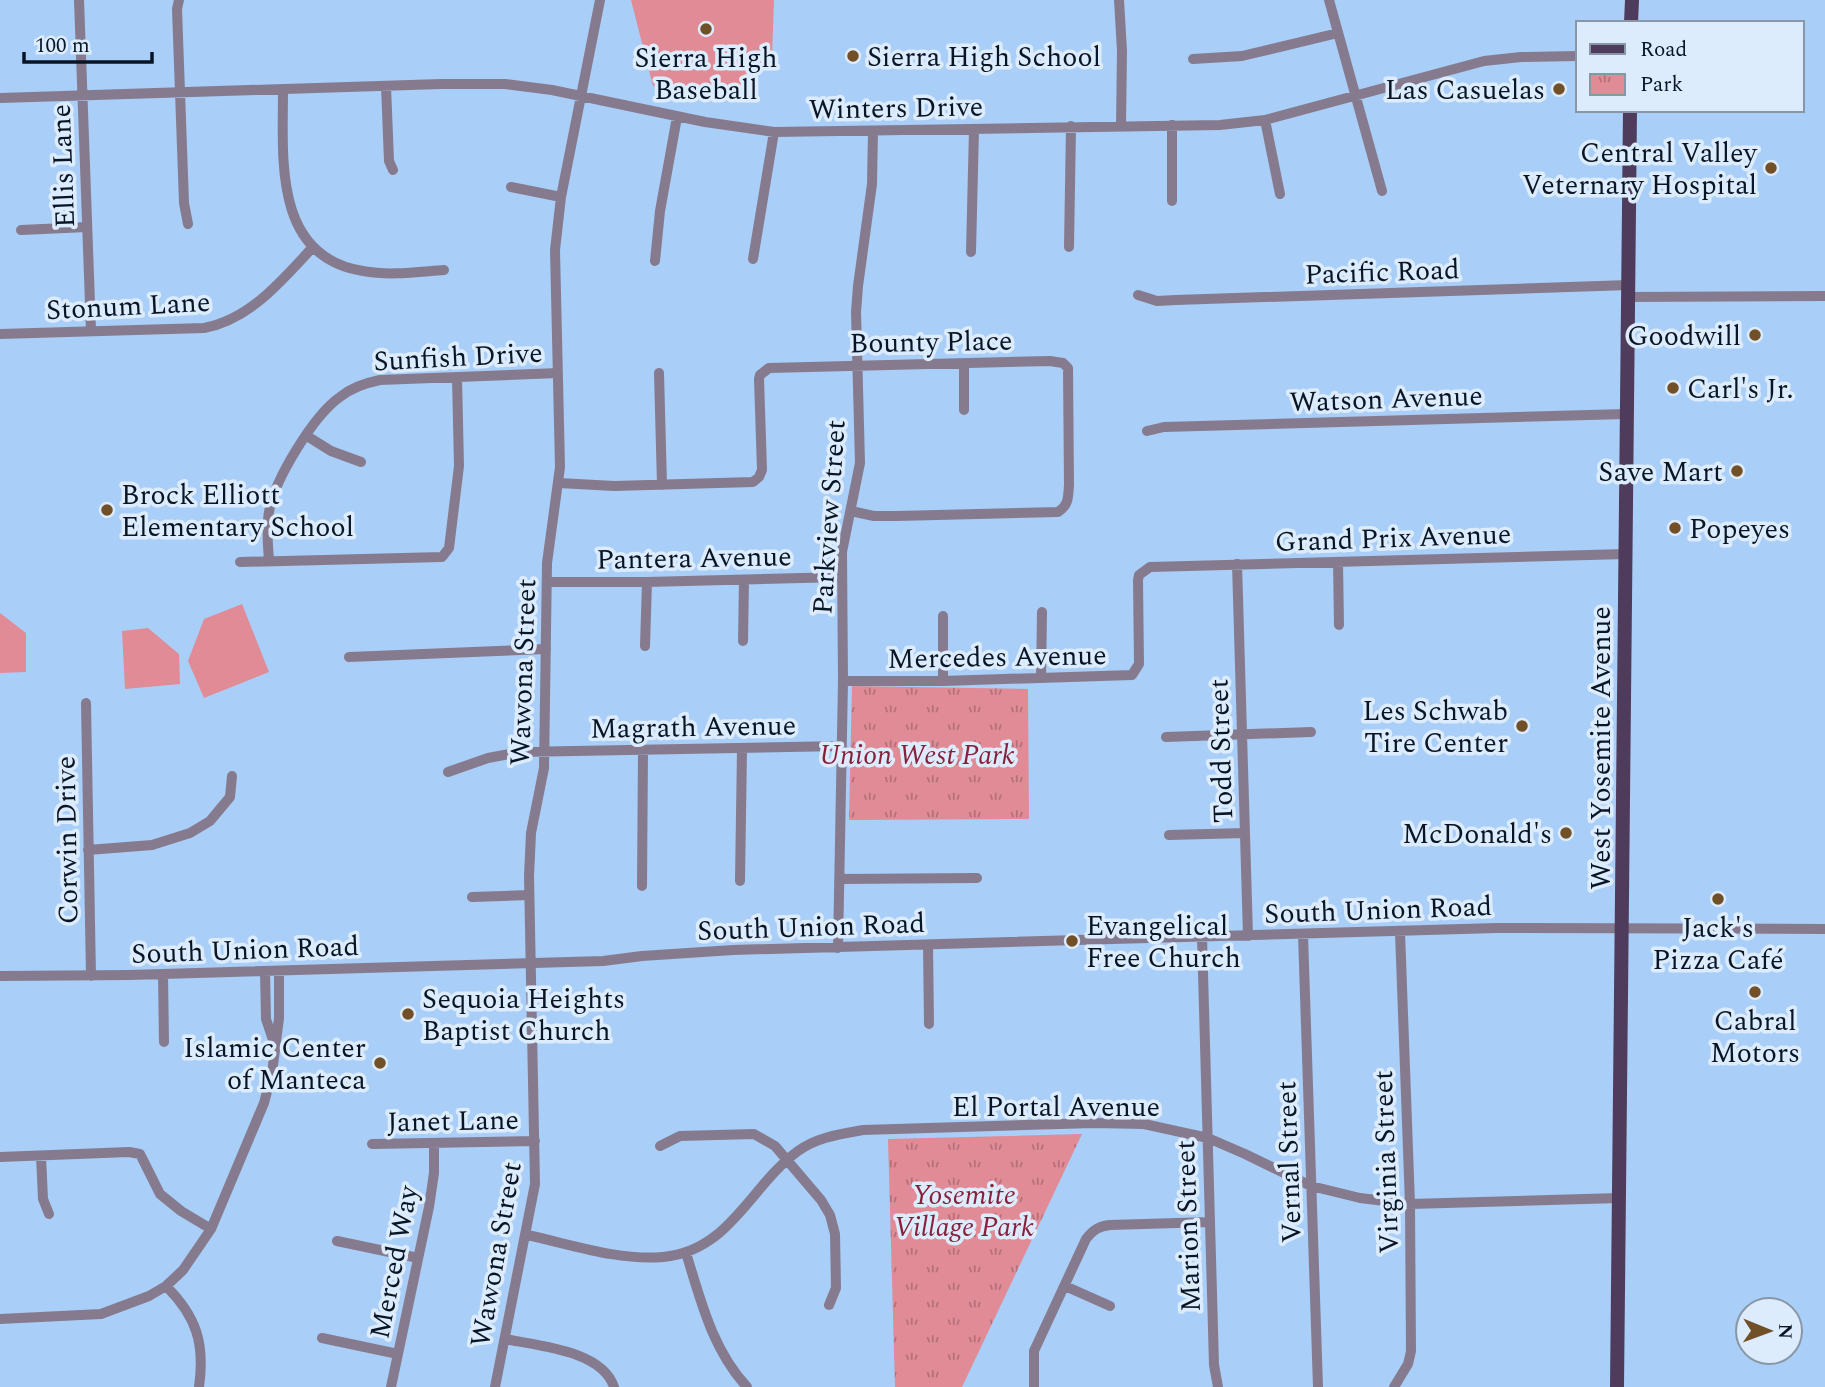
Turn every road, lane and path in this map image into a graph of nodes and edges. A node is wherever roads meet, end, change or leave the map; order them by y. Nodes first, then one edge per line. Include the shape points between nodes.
1 (79, 0) edge
2 (179, 0) edge
3 (600, 0) edge
4 (1119, 0) edge
5 (1329, 0) edge
6 (1632, 0) edge
7 (1631, 21) edge
8 (1338, 33) junction
9 (1576, 56) edge
10 (1193, 59) dead end
11 (386, 86) junction
12 (283, 90) junction
13 (179, 92) junction
14 (83, 95) junction
15 (1357, 96) junction
16 (580, 97) junction
17 (0, 98) edge
18 (1630, 112) edge
19 (677, 117) junction
20 (1265, 120) junction
21 (1172, 125) junction
22 (1071, 126) junction
23 (1121, 126) junction
24 (974, 129) junction
25 (774, 132) junction
26 (873, 132) junction
27 (393, 170) dead end
28 (511, 187) dead end
29 (1382, 191) dead end
30 (1280, 194) dead end
31 (561, 197) junction
32 (1172, 201) dead end
33 (188, 224) dead end
34 (87, 228) junction
35 (21, 230) dead end
36 (313, 247) junction
37 (1069, 247) dead end
38 (971, 252) dead end
39 (753, 259) dead end
40 (655, 261) dead end
41 (444, 270) dead end
42 (1629, 291) junction
43 (1138, 295) dead end
44 (1825, 296) edge
45 (91, 331) junction
46 (0, 334) edge
47 (964, 364) junction
48 (858, 366) junction
49 (558, 373) junction
50 (659, 373) dead end
51 (457, 378) junction
52 (964, 410) dead end
53 (1626, 414) junction
54 (1147, 431) dead end
55 (307, 436) junction
56 (361, 461) dead end
57 (559, 483) junction
58 (662, 485) junction
59 (851, 512) junction
60 (1626, 554) junction
61 (269, 561) junction
62 (240, 562) dead end
63 (1338, 562) junction
64 (1237, 564) junction
65 (842, 577) junction
66 (744, 580) junction
67 (547, 582) junction
68 (647, 582) junction
69 (1042, 612) dead end
70 (943, 616) dead end
71 (1339, 625) dead end
72 (743, 641) dead end
73 (645, 646) dead end
74 (546, 649) junction
75 (349, 657) dead end
76 (1139, 657) joint
77 (1041, 678) junction
78 (843, 681) junction
79 (943, 681) junction
80 (86, 703) dead end
81 (1311, 732) dead end
82 (1241, 734) junction
83 (1166, 737) dead end
84 (842, 746) junction
85 (742, 748) junction
86 (545, 751) junction
87 (643, 751) junction
88 (448, 772) dead end
89 (232, 776) dead end
90 (1245, 832) junction
91 (1169, 835) dead end
92 (88, 850) junction
93 (977, 878) dead end
94 (840, 879) junction
95 (740, 881) dead end
96 (642, 886) dead end
97 (529, 895) junction
98 (472, 897) dead end
99 (1624, 928) junction
100 (1825, 929) edge
101 (1400, 932) junction
102 (1303, 935) junction
103 (1248, 936) junction
104 (1202, 937) junction
105 (928, 945) junction
106 (838, 948) junction
107 (530, 963) junction
108 (265, 971) junction
109 (279, 971) junction
110 (163, 974) junction
111 (91, 975) junction
112 (0, 976) edge
113 (929, 1024) dead end
114 (164, 1042) dead end
115 (274, 1042) junction
116 (1208, 1138) junction
117 (535, 1141) junction
118 (372, 1144) dead end
119 (434, 1144) junction
120 (660, 1146) dead end
121 (41, 1156) junction
122 (0, 1157) edge
123 (789, 1159) junction
124 (1311, 1186) junction
125 (1619, 1198) junction
126 (1410, 1203) junction
127 (49, 1214) dead end
128 (1210, 1222) junction
129 (211, 1229) junction
130 (527, 1235) junction
131 (337, 1241) dead end
132 (686, 1253) junction
133 (418, 1258) junction
134 (166, 1286) junction
135 (1065, 1286) junction
136 (829, 1305) dead end
137 (1111, 1306) dead end
138 (0, 1319) edge
139 (322, 1338) dead end
140 (505, 1339) junction
141 (398, 1354) junction
142 (199, 1387) edge
143 (391, 1387) edge
144 (495, 1387) edge
145 (614, 1387) edge
146 (747, 1387) edge
147 (1034, 1387) edge
148 (1218, 1387) edge
149 (1318, 1387) edge
150 (1394, 1387) edge
151 (1617, 1387) edge

1 - 14 street, Ellis Lane
2 - 13 street
3 - 16 street, Wawona Street
4 - 23 street
5 - 8 street
6 - 7 main road
8 - 10 street via 1242,57
8 - 15 street
9 - 15 street, Winters Drive via 1484,61
11 - 12 street, Winters Drive
11 - 16 street, Winters Drive via 505,84
11 - 27 street
12 - 13 street, Winters Drive
12 - 36 street via 287,196
13 - 14 street, Winters Drive
13 - 33 street
14 - 17 street, Winters Drive
14 - 34 street, Ellis Lane
15 - 20 street, Winters Drive
15 - 29 street
16 - 19 street, Winters Drive
16 - 31 street, Wawona Street
18 - 42 main road, West Yosemite Avenue
19 - 25 street, Winters Drive
19 - 40 street
20 - 21 street, Winters Drive
20 - 30 street
21 - 23 street, Winters Drive
21 - 32 street
22 - 23 street, Winters Drive
22 - 24 street, Winters Drive
22 - 37 street
24 - 26 street, Winters Drive
24 - 38 street
25 - 26 street, Winters Drive
25 - 39 street
26 - 48 street, Parkview Street via 872,184 858,286
28 - 31 street
31 - 49 street, Wawona Street via 555,250
34 - 35 street
34 - 45 street, Ellis Lane
36 - 41 street via 331,260 363,271
36 - 45 street, Stonum Lane via 257,303 222,325
42 - 43 street, Pacific Road via 1157,301
42 - 44 street, Pacific Road
42 - 53 main road, West Yosemite Avenue
45 - 46 street, Stonum Lane
47 - 48 street, Bounty Place
47 - 52 street
47 - 59 street, Bounty Place via 1059,361 1068,368 1068,499 1064,508 1058,512 897,516
48 - 58 street, Bounty Place via 769,368 760,375 762,470 753,482
48 - 59 street, Parkview Street via 860,463
49 - 51 street, Sunfish Drive
49 - 57 street, Wawona Street
50 - 58 street
51 - 55 street, Sunfish Drive via 401,378 362,384 321,414
51 - 61 street via 459,466 449,548 442,557
53 - 54 street, Watson Avenue
53 - 60 main road, West Yosemite Avenue
55 - 56 street via 331,451
55 - 61 street, Sunfish Drive via 273,496 267,525
57 - 58 street
57 - 67 street, Wawona Street
59 - 65 street, Parkview Street
60 - 63 street, Grand Prix Avenue
60 - 99 main road, West Yosemite Avenue
61 - 62 street
63 - 64 street, Grand Prix Avenue
63 - 71 street
64 - 76 street, Grand Prix Avenue via 1144,569 1138,580
64 - 82 street, Todd Street
65 - 66 street, Pantera Avenue
65 - 78 street, Parkview Street
66 - 68 street, Pantera Avenue
66 - 72 street
67 - 68 street, Pantera Avenue
67 - 74 street, Wawona Street
68 - 73 street
69 - 77 street
70 - 79 street
74 - 75 street
74 - 86 street, Wawona Street
76 - 77 street, Mercedes Avenue via 1132,675
77 - 79 street, Mercedes Avenue
78 - 79 street, Mercedes Avenue
78 - 84 street, Parkview Street
80 - 92 street, Corwin Drive
81 - 82 street
82 - 83 street
82 - 90 street, Todd Street
84 - 85 street, Magrath Avenue
84 - 94 street, Parkview Street
85 - 87 street, Magrath Avenue
85 - 95 street
86 - 87 street, Magrath Avenue
86 - 88 street, Magrath Avenue via 488,758
86 - 97 street, Wawona Street via 530,833
87 - 96 street
89 - 92 street via 230,797 210,821 190,833 152,845
90 - 91 street
90 - 103 street, Todd Street
92 - 111 street, Corwin Drive
93 - 94 street
94 - 106 street, Parkview Street
97 - 98 street
97 - 107 street, Wawona Street
99 - 100 street, South Union Road
99 - 101 street, South Union Road
99 - 125 main road, West Yosemite Avenue
101 - 102 street, South Union Road
101 - 126 street, Virginia Street
102 - 103 street, South Union Road
102 - 124 street, Vernal Street
103 - 104 street, South Union Road
104 - 105 street, South Union Road
104 - 116 street, Marion Street
105 - 106 street, South Union Road
105 - 113 street
106 - 107 street, South Union Road
107 - 109 street, South Union Road
107 - 117 street, Wawona Street
108 - 109 street, South Union Road
108 - 110 street, South Union Road
108 - 115 street via 266,1018
109 - 115 street
110 - 111 street, South Union Road
110 - 114 street
111 - 112 street, South Union Road
115 - 129 street via 264,1102
116 - 123 street, El Portal Avenue via 1170,1128 1094,1123 863,1130 814,1142
116 - 124 street, El Portal Avenue
116 - 128 street, Marion Street
117 - 119 street, Janet Lane
117 - 130 street, Wawona Street via 535,1184
118 - 119 street, Janet Lane
119 - 133 street, Merced Way via 434,1173
120 - 123 street via 680,1136 754,1134
121 - 122 street
121 - 127 street via 43,1199
121 - 129 street via 140,1154 160,1194
123 - 132 street, El Portal Avenue via 728,1227
123 - 136 street via 830,1214 836,1288
124 - 126 street, El Portal Avenue via 1360,1198
124 - 149 street, Vernal Street
125 - 126 street, El Portal Avenue
125 - 151 main road, West Yosemite Avenue
126 - 150 street, Virginia Street via 1411,1351
128 - 135 street via 1101,1226 1086,1239
128 - 148 street, Marion Street
129 - 134 street
130 - 132 street, El Portal Avenue via 638,1257
130 - 140 street, Wawona Street
131 - 133 street
132 - 146 street via 708,1325 723,1356
133 - 141 street, Merced Way
134 - 138 street via 101,1314
134 - 142 street via 197,1329
135 - 137 street
135 - 147 street via 1034,1351
139 - 141 street
140 - 144 street, Wawona Street
140 - 145 street via 593,1361
141 - 143 street, Merced Way

